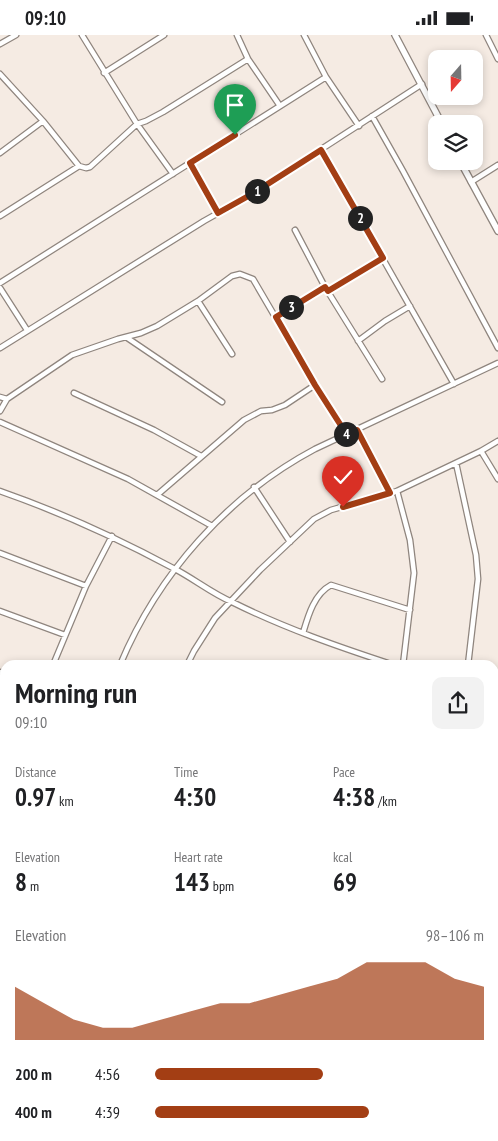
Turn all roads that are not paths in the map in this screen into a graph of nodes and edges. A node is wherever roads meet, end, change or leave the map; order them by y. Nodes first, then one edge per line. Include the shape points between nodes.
1 (16, 35) edge
2 (82, 35) edge
3 (164, 35) edge
4 (237, 35) edge
5 (304, 35) edge
6 (395, 35) edge
7 (486, 35) edge
8 (0, 44) edge
9 (248, 59) junction
10 (498, 59) edge
11 (104, 73) junction
12 (1, 77) edge
13 (326, 77) junction
14 (422, 84) junction
15 (280, 106) junction
16 (438, 115) edge
17 (372, 116) junction
18 (43, 121) junction
19 (137, 124) junction
20 (358, 126) junction
21 (321, 150) junction
22 (0, 153) edge
23 (190, 163) junction
24 (498, 165) edge
25 (79, 166) junction
26 (465, 170) edge
27 (173, 174) junction
28 (471, 182) junction
29 (218, 213) junction
30 (0, 216) edge
31 (295, 230) dead end
32 (498, 231) edge
33 (383, 258) junction
34 (0, 283) edge
35 (0, 288) edge
36 (326, 289) junction
37 (198, 301) junction
38 (410, 306) junction
39 (276, 317) junction
40 (27, 330) junction
41 (126, 337) junction
42 (358, 341) junction
43 (0, 348) edge
44 (498, 348) edge
45 (232, 354) dead end
46 (496, 365) edge
47 (498, 371) edge
48 (382, 379) dead end
49 (454, 384) junction
50 (315, 385) junction
51 (74, 393) dead end
52 (0, 397) edge
53 (7, 399) junction
54 (222, 402) dead end
55 (0, 411) edge
56 (0, 422) edge
57 (357, 430) junction
58 (347, 435) junction
59 (498, 441) edge
60 (481, 451) junction
61 (201, 456) junction
62 (456, 463) junction
63 (498, 479) edge
64 (254, 487) junction
65 (0, 491) edge
66 (397, 491) junction
67 (390, 493) junction
68 (158, 495) junction
69 (212, 526) junction
70 (112, 536) junction
71 (290, 542) junction
72 (0, 553) edge
73 (176, 569) junction
74 (86, 586) junction
75 (230, 602) junction
76 (0, 611) edge
77 (410, 611) junction
78 (303, 633) junction
79 (65, 635) junction
80 (55, 660) edge
81 (122, 660) edge
82 (189, 660) edge
83 (380, 660) edge
84 (404, 660) edge
85 (469, 660) edge

1 - 8 street
2 - 11 street
3 - 11 street
4 - 9 street
5 - 13 street
6 - 14 street
7 - 10 street
9 - 15 street
9 - 19 street
11 - 19 street
12 - 18 street
13 - 15 street
13 - 20 street
14 - 16 street
14 - 17 street
15 - 23 street
17 - 20 street
17 - 44 street
18 - 22 street
18 - 25 street
19 - 25 street via 90,167
19 - 27 street
20 - 21 street
21 - 29 street
21 - 33 street
23 - 27 street
23 - 29 street
24 - 28 street
25 - 30 street
26 - 28 street
27 - 34 street
28 - 32 street
29 - 40 street
31 - 36 street
33 - 36 street
33 - 38 street
35 - 40 street
36 - 39 street
36 - 42 street
37 - 39 street via 232,276 240,274 253,279
37 - 41 street via 157,326
37 - 45 street
38 - 42 street
38 - 49 street
39 - 50 street
40 - 43 street
41 - 53 street via 72,355
41 - 54 street
42 - 48 street
46 - 47 street
46 - 49 street
49 - 57 street
50 - 58 street
50 - 61 street via 285,405 261,411 244,420
51 - 61 street
52 - 53 street
53 - 55 street
56 - 68 street
57 - 58 street
57 - 67 street
58 - 64 street via 296,459
59 - 60 street
60 - 62 street
60 - 63 street
61 - 68 street
62 - 66 street
62 - 85 street via 476,555 478,579
64 - 69 street
64 - 71 street
65 - 70 street
66 - 67 street
66 - 77 street via 413,555
67 - 71 street via 322,514
68 - 69 street
69 - 73 street
70 - 73 street
70 - 74 street
71 - 75 street
72 - 74 street
73 - 75 street
73 - 81 street via 150,604
74 - 79 street
75 - 78 street
75 - 82 street via 204,633
76 - 79 street
77 - 78 street via 331,585 312,605
77 - 84 street
78 - 83 street
79 - 80 street

